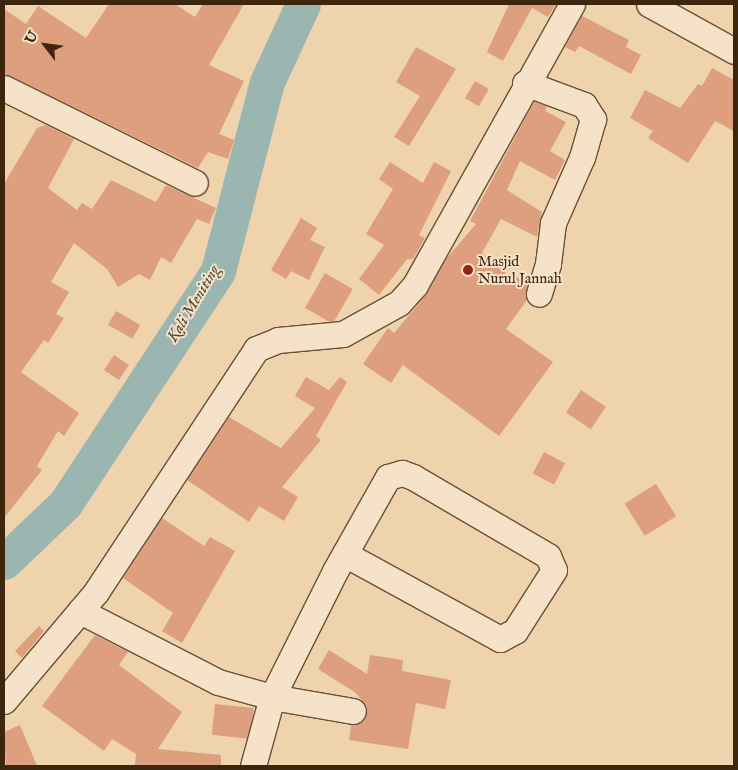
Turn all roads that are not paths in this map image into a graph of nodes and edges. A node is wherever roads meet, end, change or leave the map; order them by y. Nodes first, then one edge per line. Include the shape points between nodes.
1 (572, 4) edge
2 (649, 4) edge
3 (734, 51) edge
4 (525, 83) junction
5 (4, 88) edge
6 (195, 184) dead end
7 (539, 294) dead end
8 (345, 554) junction
9 (80, 611) junction
10 (272, 697) junction
11 (4, 701) edge
12 (353, 711) dead end
13 (253, 766) edge

1 - 4 street
2 - 3 street
4 - 7 street via 584,105 593,119 582,157 553,223 548,264
4 - 9 street via 415,285 399,303 343,334 278,340 256,349
5 - 6 street
8 - 8 street via 383,480 402,473 548,556 554,570 515,632 500,639
8 - 10 street
9 - 10 street via 218,682
9 - 11 street
10 - 12 street
10 - 13 street

